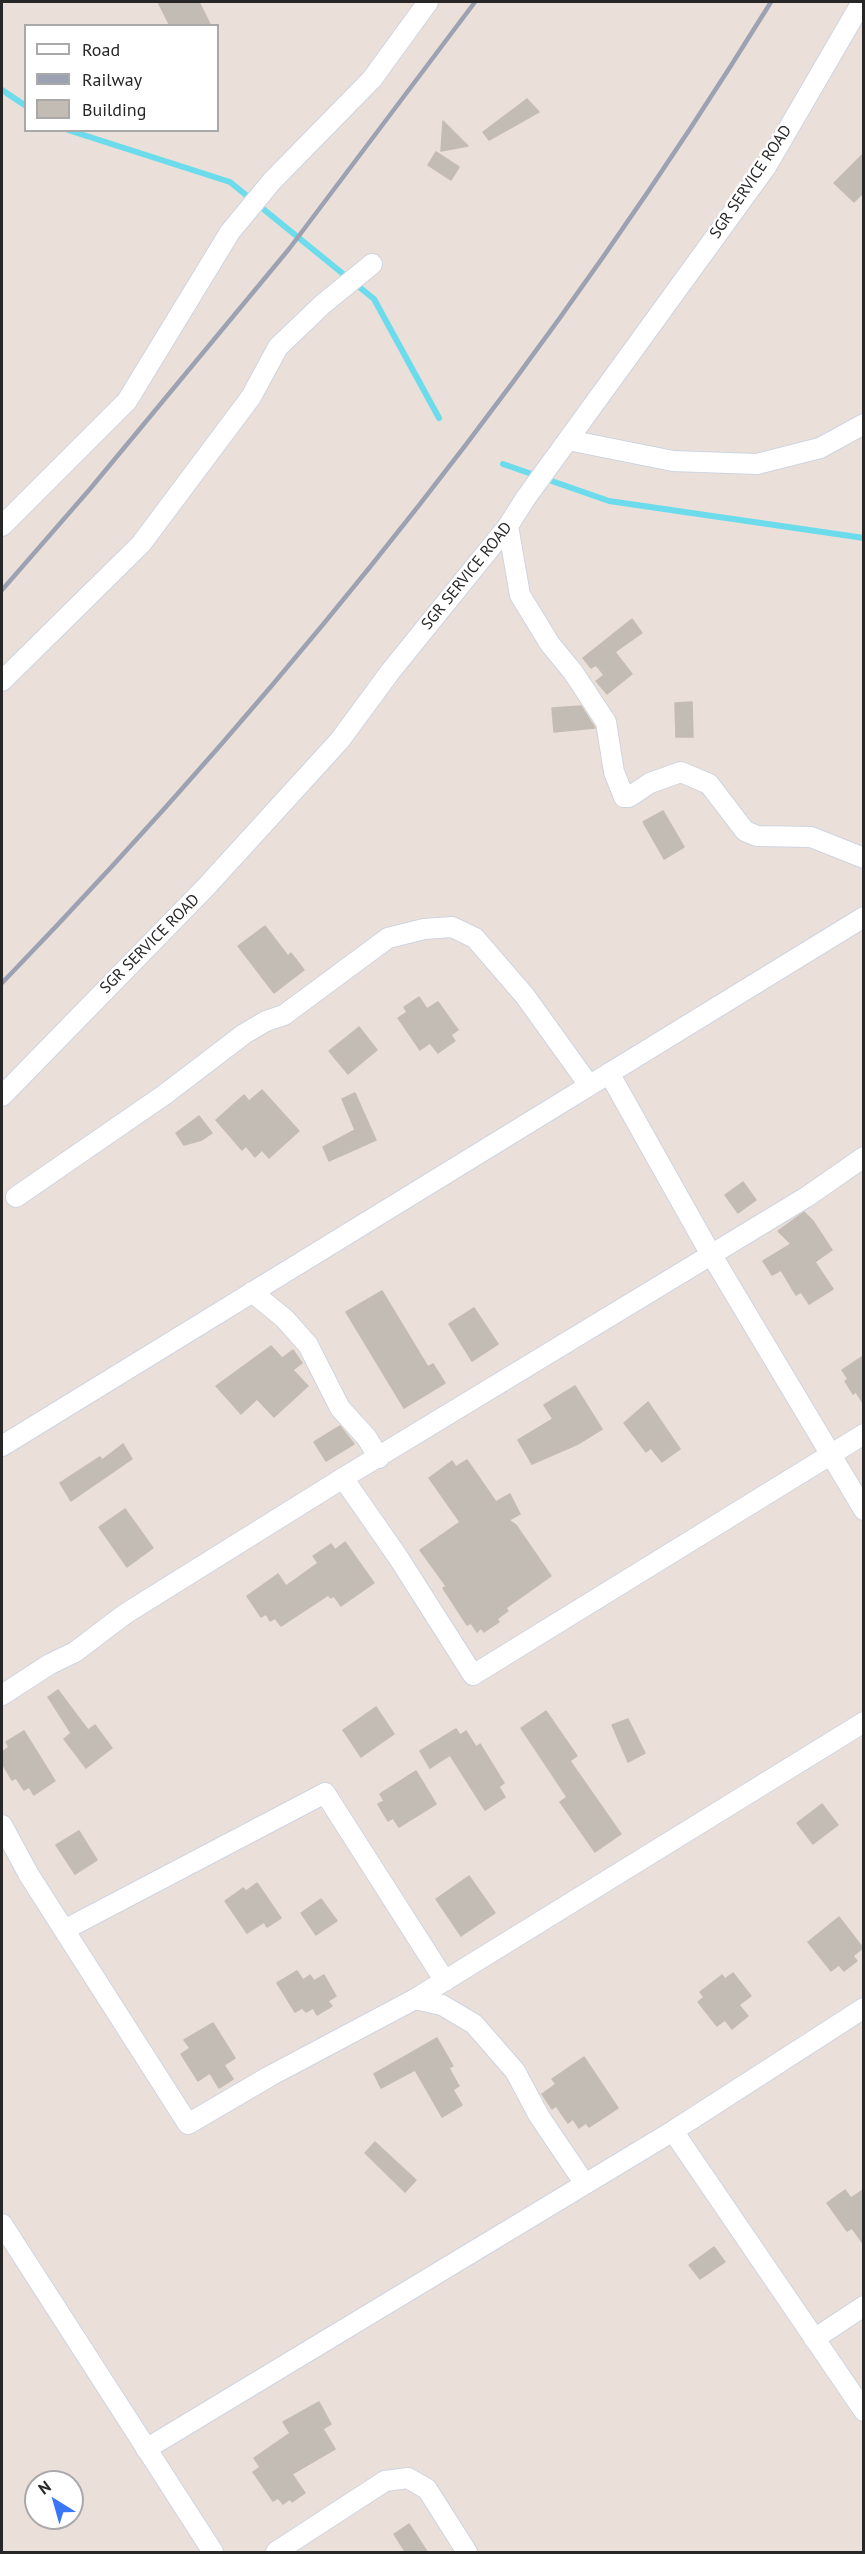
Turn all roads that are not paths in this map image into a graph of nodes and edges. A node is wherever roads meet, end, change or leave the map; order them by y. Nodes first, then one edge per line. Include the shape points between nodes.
1 (428, 2) edge
2 (862, 2) edge
3 (372, 264) dead end
4 (864, 424) edge
5 (568, 440) junction
6 (2, 526) edge
7 (508, 526) junction
8 (2, 681) edge
9 (864, 858) edge
10 (863, 918) edge
11 (609, 1073) junction
12 (589, 1085) junction
13 (2, 1095) edge
14 (864, 1157) edge
15 (16, 1197) dead end
16 (712, 1256) junction
17 (252, 1292) junction
18 (864, 1434) edge
19 (2, 1446) edge
20 (830, 1454) junction
21 (379, 1458) junction
22 (343, 1479) junction
23 (864, 1510) edge
24 (2, 1695) edge
25 (864, 1722) edge
26 (2, 1825) edge
27 (64, 1930) junction
28 (445, 1981) junction
29 (415, 1999) junction
30 (864, 2008) edge
31 (673, 2131) junction
32 (585, 2184) junction
33 (2, 2224) edge
34 (864, 2306) edge
35 (814, 2338) junction
36 (864, 2411) edge
37 (146, 2449) junction
38 (213, 2553) edge
39 (276, 2553) edge
40 (468, 2553) edge

1 - 6 street via 372,79 230,232 127,401
2 - 5 street, SGR SERVICE ROAD via 766,167
3 - 8 street via 278,347 251,397 141,544
4 - 5 street via 820,447 757,464 673,461
5 - 7 street, SGR SERVICE ROAD
7 - 9 street via 520,595 606,722 614,772 624,797 681,772 709,784 745,831 757,836 811,837
7 - 13 street, SGR SERVICE ROAD via 340,740 206,887
10 - 11 street
11 - 12 street
11 - 16 street
12 - 15 street via 525,996 475,938 452,927 424,929 378,944 284,1015 244,1034 164,1095
12 - 17 street
14 - 16 street
16 - 20 street
16 - 21 street
17 - 19 street
17 - 21 street via 309,1345 340,1408
18 - 20 street
20 - 22 street via 473,1675
20 - 23 street
21 - 22 street
22 - 24 street
25 - 28 street
26 - 27 street
27 - 28 street via 325,1793
27 - 29 street via 188,2124
28 - 29 street
29 - 32 street via 441,2005 474,2024 515,2071 539,2116
30 - 31 street
31 - 32 street
31 - 35 street
32 - 37 street
33 - 37 street
34 - 35 street
35 - 36 street
37 - 38 street
39 - 40 street via 385,2481 408,2478 427,2489

